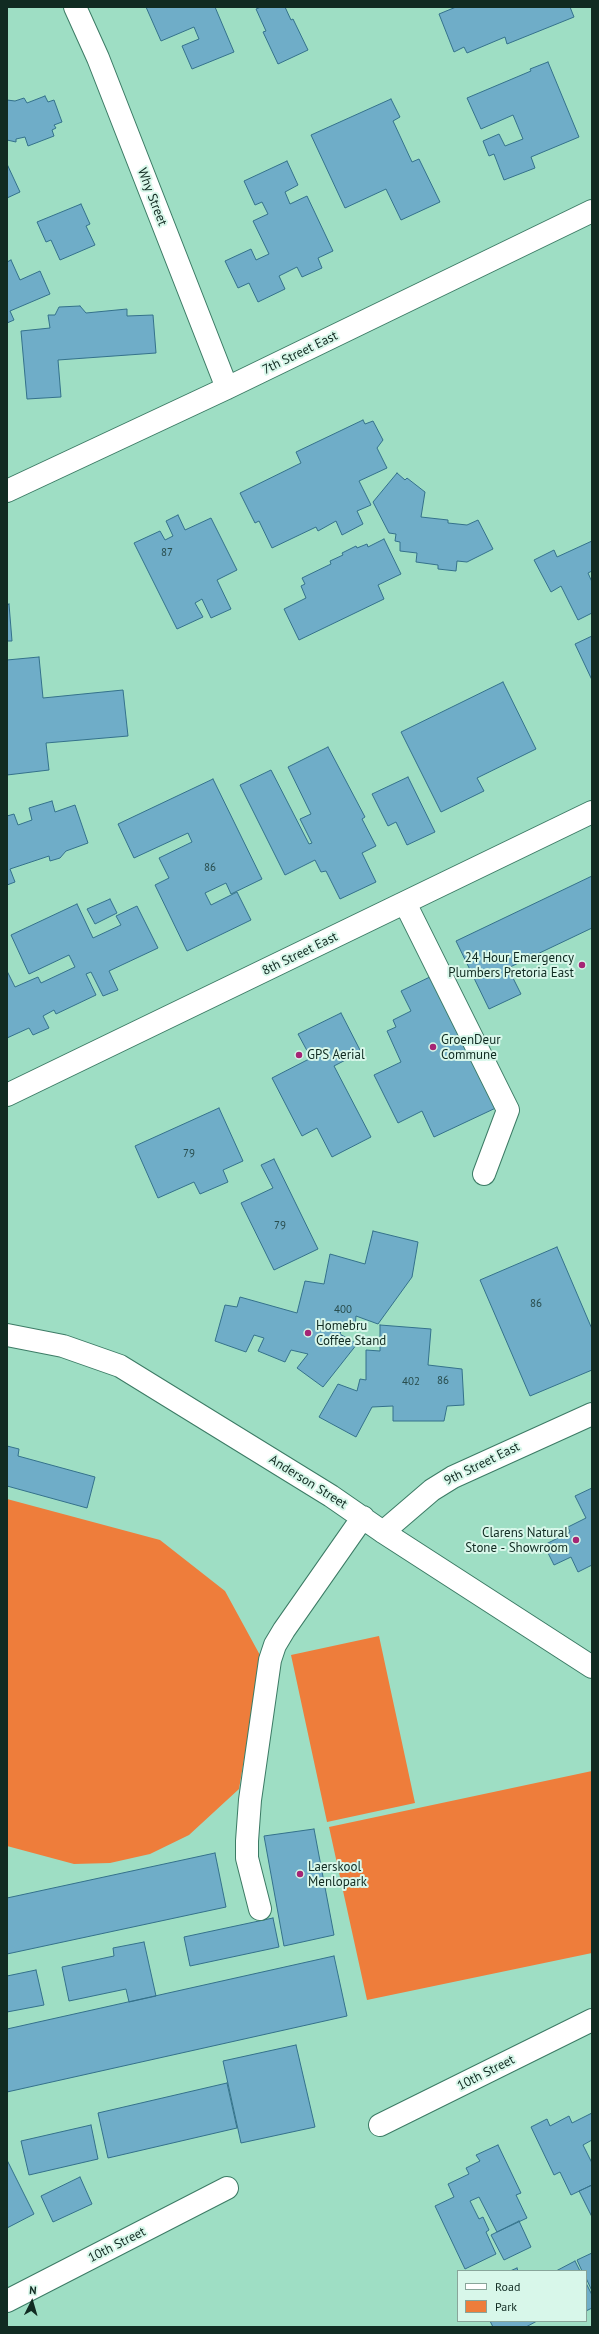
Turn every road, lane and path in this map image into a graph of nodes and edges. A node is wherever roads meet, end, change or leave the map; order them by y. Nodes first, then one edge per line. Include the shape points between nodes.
1 (75, 7) edge
2 (592, 211) edge
3 (227, 388) junction
4 (7, 491) edge
5 (592, 812) edge
6 (405, 903) junction
7 (7, 1096) edge
8 (484, 1174) dead end
9 (7, 1335) edge
10 (592, 1414) edge
11 (362, 1517) junction
12 (383, 1532) junction
13 (592, 1667) edge
14 (260, 1909) dead end
15 (592, 2020) edge
16 (380, 2126) dead end
17 (227, 2188) dead end
18 (7, 2301) edge

1 - 3 street, Why Street via 98,58
2 - 3 street, 7th Street East
3 - 4 street, 7th Street East
5 - 6 street, 8th Street East
6 - 7 street, 8th Street East
6 - 8 street via 508,1110
9 - 11 street, Anderson Street via 63,1346 120,1366
10 - 12 street, 9th Street East via 453,1477 432,1490
11 - 12 street, Anderson Street
11 - 14 street via 282,1634 270,1660 246,1846
12 - 13 street, Anderson Street
15 - 16 street, 10th Street
17 - 18 street, 10th Street

